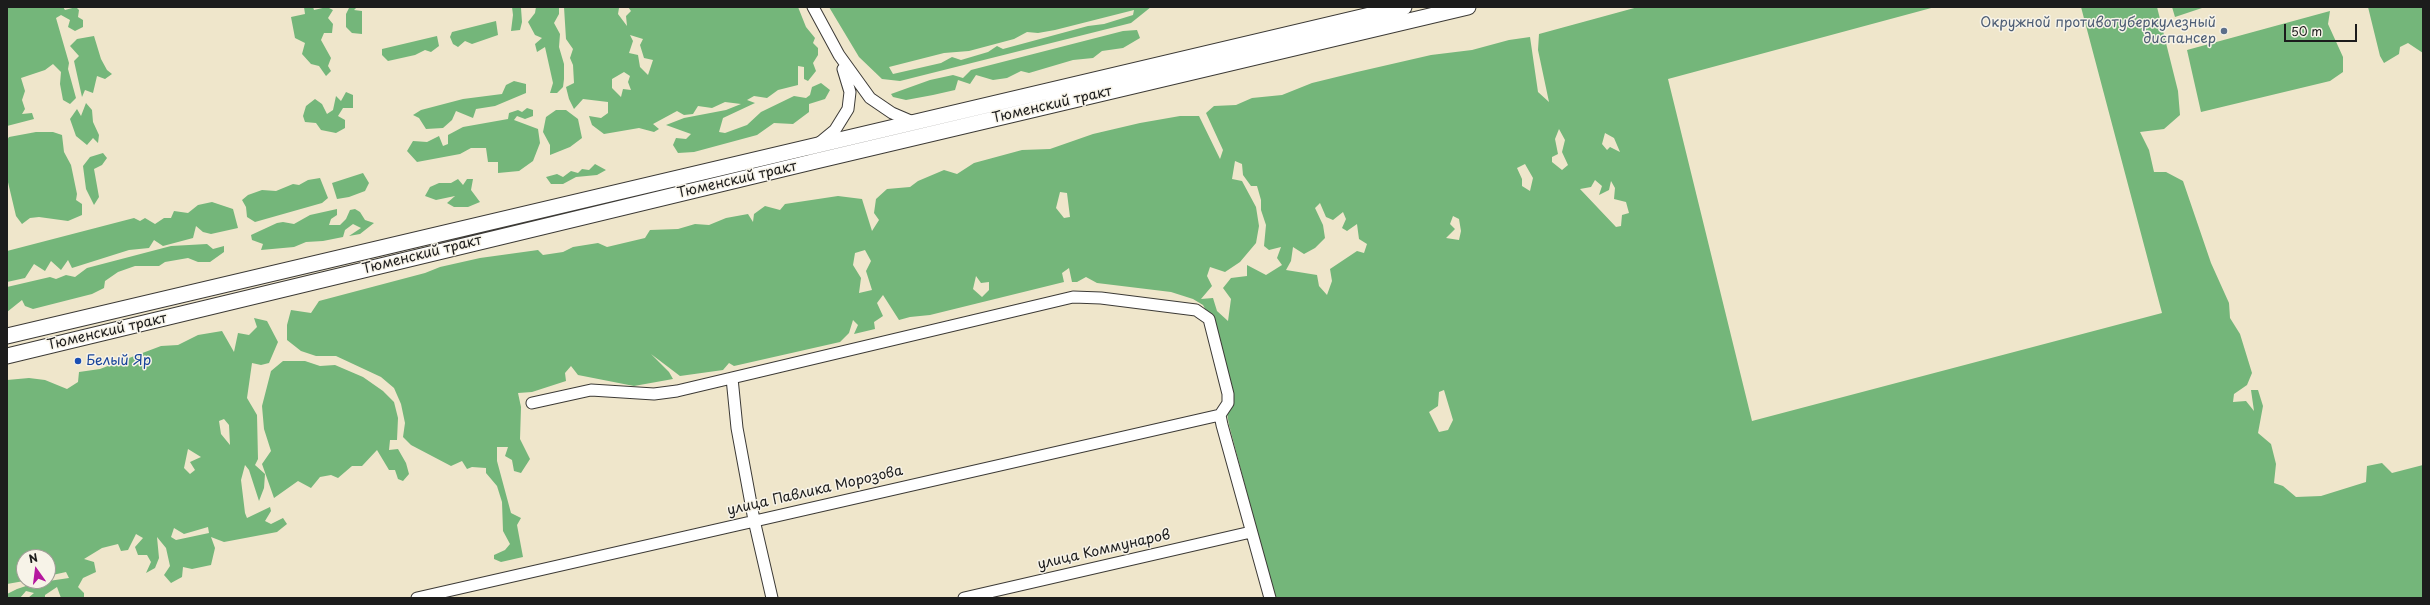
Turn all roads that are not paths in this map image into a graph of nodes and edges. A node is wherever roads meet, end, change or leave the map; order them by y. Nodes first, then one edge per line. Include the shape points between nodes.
1 (813, 7) edge
2 (1404, 7) edge
3 (1468, 7) edge
4 (838, 55) junction
5 (913, 122) junction
6 (818, 144) junction
7 (7, 336) edge
8 (7, 356) edge
9 (732, 378) junction
10 (532, 403) dead end
11 (1220, 415) junction
12 (754, 520) junction
13 (1252, 532) junction
14 (417, 598) edge
15 (772, 598) edge
16 (964, 598) edge
17 (1270, 598) edge

1 - 4 street
2 - 5 main road, Тюменский тракт
3 - 8 main road, Тюменский тракт via 801,164
4 - 5 street via 870,98 892,113
4 - 6 street via 850,92 848,109 835,130
5 - 6 main road, Тюменский тракт
6 - 7 main road, Тюменский тракт
9 - 10 street via 654,394 591,390
9 - 11 street via 1057,300 1073,297 1101,298 1181,308 1204,314 1209,319 1228,394 1228,403
9 - 12 street via 737,428
11 - 12 street, улица Павлика Морозова
11 - 13 street
12 - 14 street, улица Павлика Морозова
12 - 15 street
13 - 16 street, улица Коммунаров
13 - 17 street

